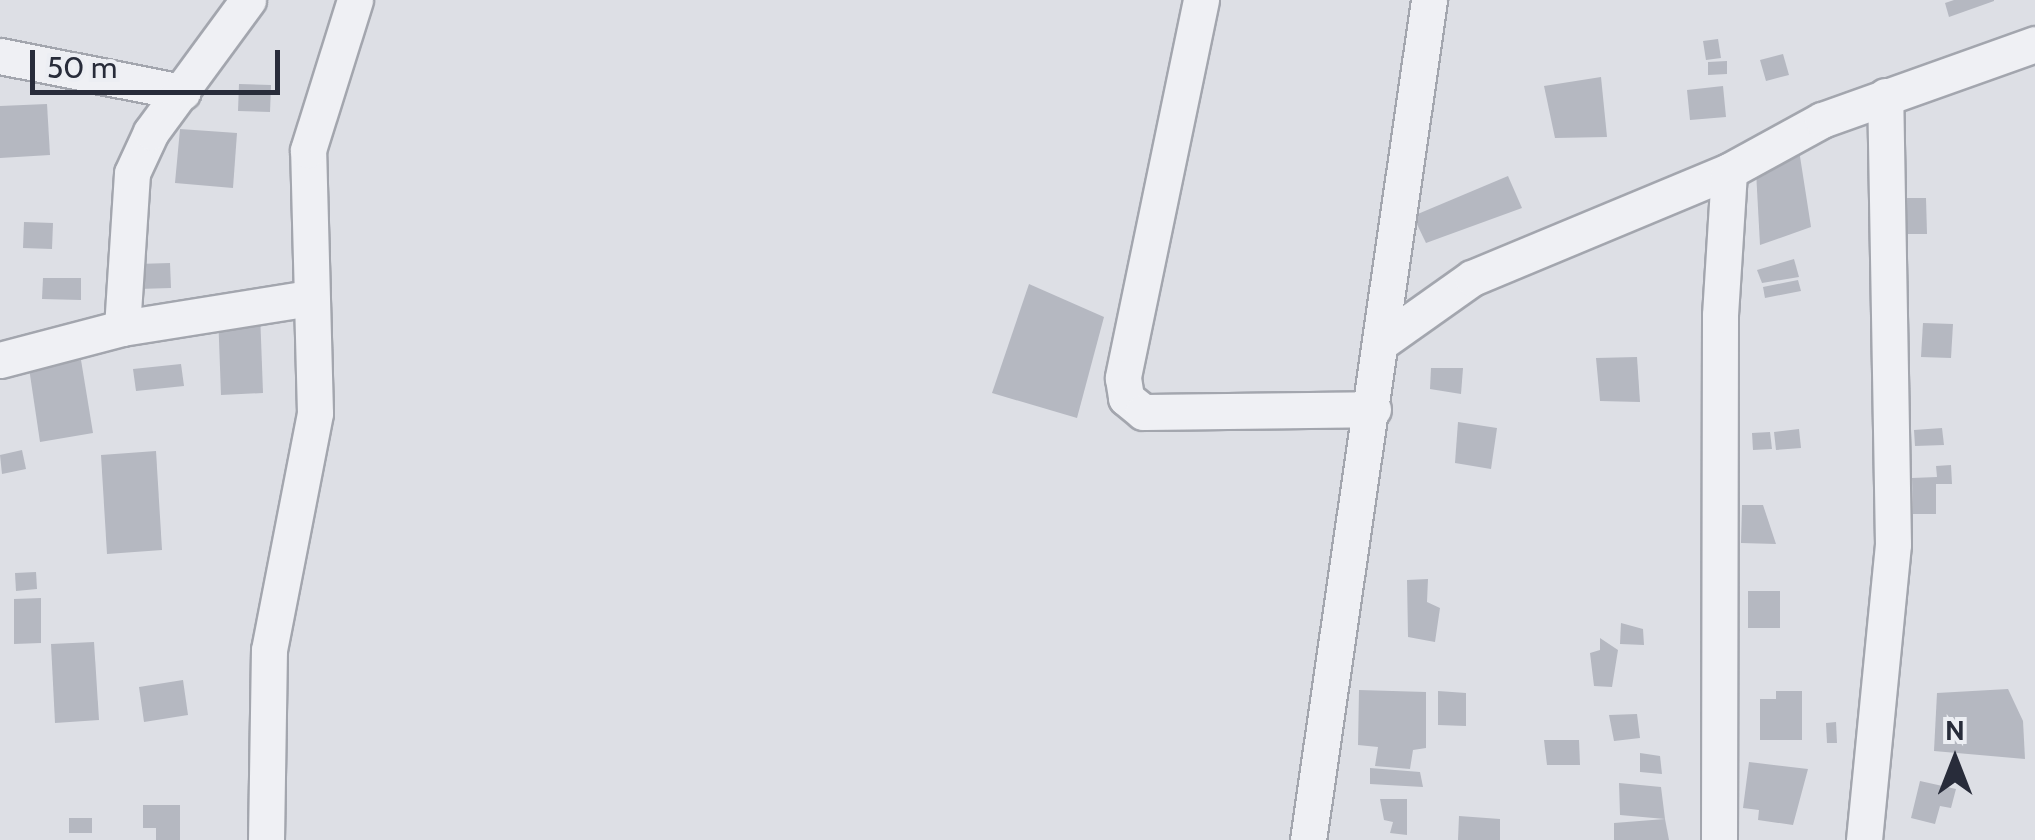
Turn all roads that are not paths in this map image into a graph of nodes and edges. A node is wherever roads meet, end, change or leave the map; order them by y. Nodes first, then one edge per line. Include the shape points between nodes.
1 (248, 0) edge
2 (356, 0) edge
3 (1201, 0) edge
4 (1429, 0) edge
5 (2035, 44) edge
6 (0, 56) edge
7 (182, 92) junction
8 (1885, 96) junction
9 (1729, 170) junction
10 (309, 298) junction
11 (122, 328) junction
12 (1384, 341) junction
13 (0, 360) edge
14 (1373, 410) junction
15 (266, 840) edge
16 (1308, 840) edge
17 (1719, 840) edge
18 (1864, 840) edge

1 - 7 street
2 - 10 street via 308,150
3 - 14 street via 1122,378 1126,398 1143,412
4 - 12 street
5 - 8 street
6 - 7 street
7 - 11 street via 151,132 132,174
8 - 9 street via 1822,120
8 - 18 street via 1892,544
9 - 12 street via 1472,278
9 - 17 street via 1720,315
10 - 11 street
10 - 15 street via 315,413 269,650
11 - 13 street
12 - 14 street
14 - 16 street

